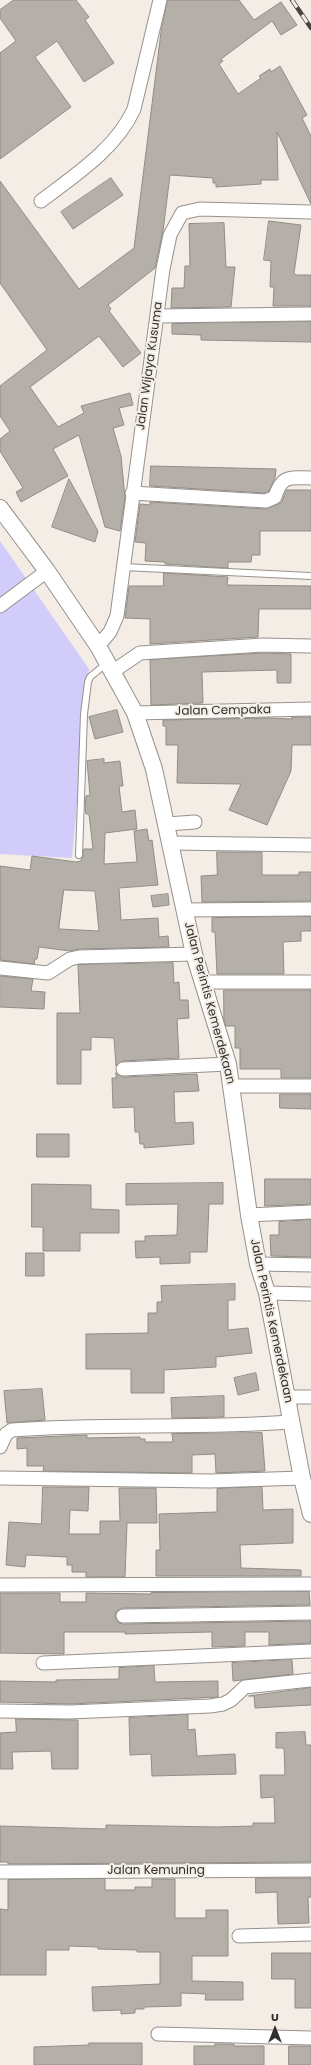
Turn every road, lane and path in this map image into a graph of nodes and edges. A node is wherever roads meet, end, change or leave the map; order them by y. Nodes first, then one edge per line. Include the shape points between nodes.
1 (160, 0) edge
2 (41, 201) dead end
3 (311, 212) edge
4 (311, 314) edge
5 (157, 316) junction
6 (311, 478) edge
7 (132, 493) junction
8 (0, 508) edge
9 (123, 567) junction
10 (47, 571) junction
11 (311, 576) edge
12 (0, 606) edge
13 (98, 646) junction
14 (311, 646) edge
15 (110, 667) junction
16 (311, 708) edge
17 (135, 713) junction
18 (195, 822) dead end
19 (166, 824) junction
20 (171, 843) junction
21 (311, 845) edge
22 (79, 855) dead end
23 (311, 909) edge
24 (184, 910) junction
25 (194, 954) junction
26 (0, 968) edge
27 (202, 982) junction
28 (311, 982) edge
29 (228, 1064) junction
30 (123, 1069) dead end
31 (232, 1086) junction
32 (311, 1086) edge
33 (311, 1212) edge
34 (249, 1215) junction
35 (258, 1264) junction
36 (311, 1265) edge
37 (267, 1293) junction
38 (311, 1294) edge
39 (286, 1397) junction
40 (311, 1397) edge
41 (291, 1422) junction
42 (0, 1447) edge
43 (0, 1478) edge
44 (306, 1482) edge
45 (311, 1514) edge
46 (311, 1584) edge
47 (0, 1585) edge
48 (311, 1613) edge
49 (123, 1616) dead end
50 (311, 1651) edge
51 (43, 1663) dead end
52 (311, 1680) edge
53 (0, 1711) edge
54 (311, 1870) edge
55 (0, 1872) edge
56 (311, 1934) edge
57 (239, 1936) dead end
58 (158, 2034) dead end
59 (311, 2038) edge

1 - 2 street via 130,118 115,139 96,158
3 - 5 street, Jalan Wijaya Kusuma via 200,208 182,213 170,235
4 - 5 street
5 - 7 street, Jalan Wijaya Kusuma
6 - 7 street via 285,479 274,496 266,501
7 - 9 street, Jalan Wijaya Kusuma
8 - 10 street, Jalan Perintis Kemerdekaan
9 - 11 lane
9 - 13 street, Jalan Wijaya Kusuma via 117,616 110,632
10 - 12 street
10 - 13 street, Jalan Perintis Kemerdekaan
13 - 15 street, Jalan Perintis Kemerdekaan
14 - 15 street via 262,646 140,653
15 - 17 street, Jalan Perintis Kemerdekaan
15 - 22 lane via 90,677 88,682 84,714
16 - 17 street, Jalan Cempaka
17 - 19 street, Jalan Perintis Kemerdekaan via 154,769
18 - 19 street
19 - 20 street, Jalan Perintis Kemerdekaan
20 - 21 street
20 - 24 street, Jalan Perintis Kemerdekaan
23 - 24 street
24 - 25 street, Jalan Perintis Kemerdekaan
25 - 26 street via 79,957 70,959 48,973
25 - 27 street, Jalan Perintis Kemerdekaan
27 - 28 street
27 - 29 street, Jalan Perintis Kemerdekaan
29 - 30 street
29 - 31 street, Jalan Perintis Kemerdekaan
31 - 32 street
31 - 34 street, Jalan Perintis Kemerdekaan
33 - 34 street
34 - 35 street, Jalan Perintis Kemerdekaan
35 - 36 street
35 - 37 street, Jalan Perintis Kemerdekaan
37 - 38 street
37 - 39 street, Jalan Perintis Kemerdekaan
39 - 40 street
39 - 41 street, Jalan Perintis Kemerdekaan
41 - 42 street via 247,1426 103,1426 12,1430 6,1434
41 - 44 street, Jalan Perintis Kemerdekaan
43 - 44 street
44 - 45 street, Jalan Perintis Kemerdekaan
46 - 47 street
48 - 49 street
50 - 51 street
52 - 53 street via 249,1685 224,1704 210,1706 70,1712
54 - 55 street, Jalan Kemuning
56 - 57 street
58 - 59 street

